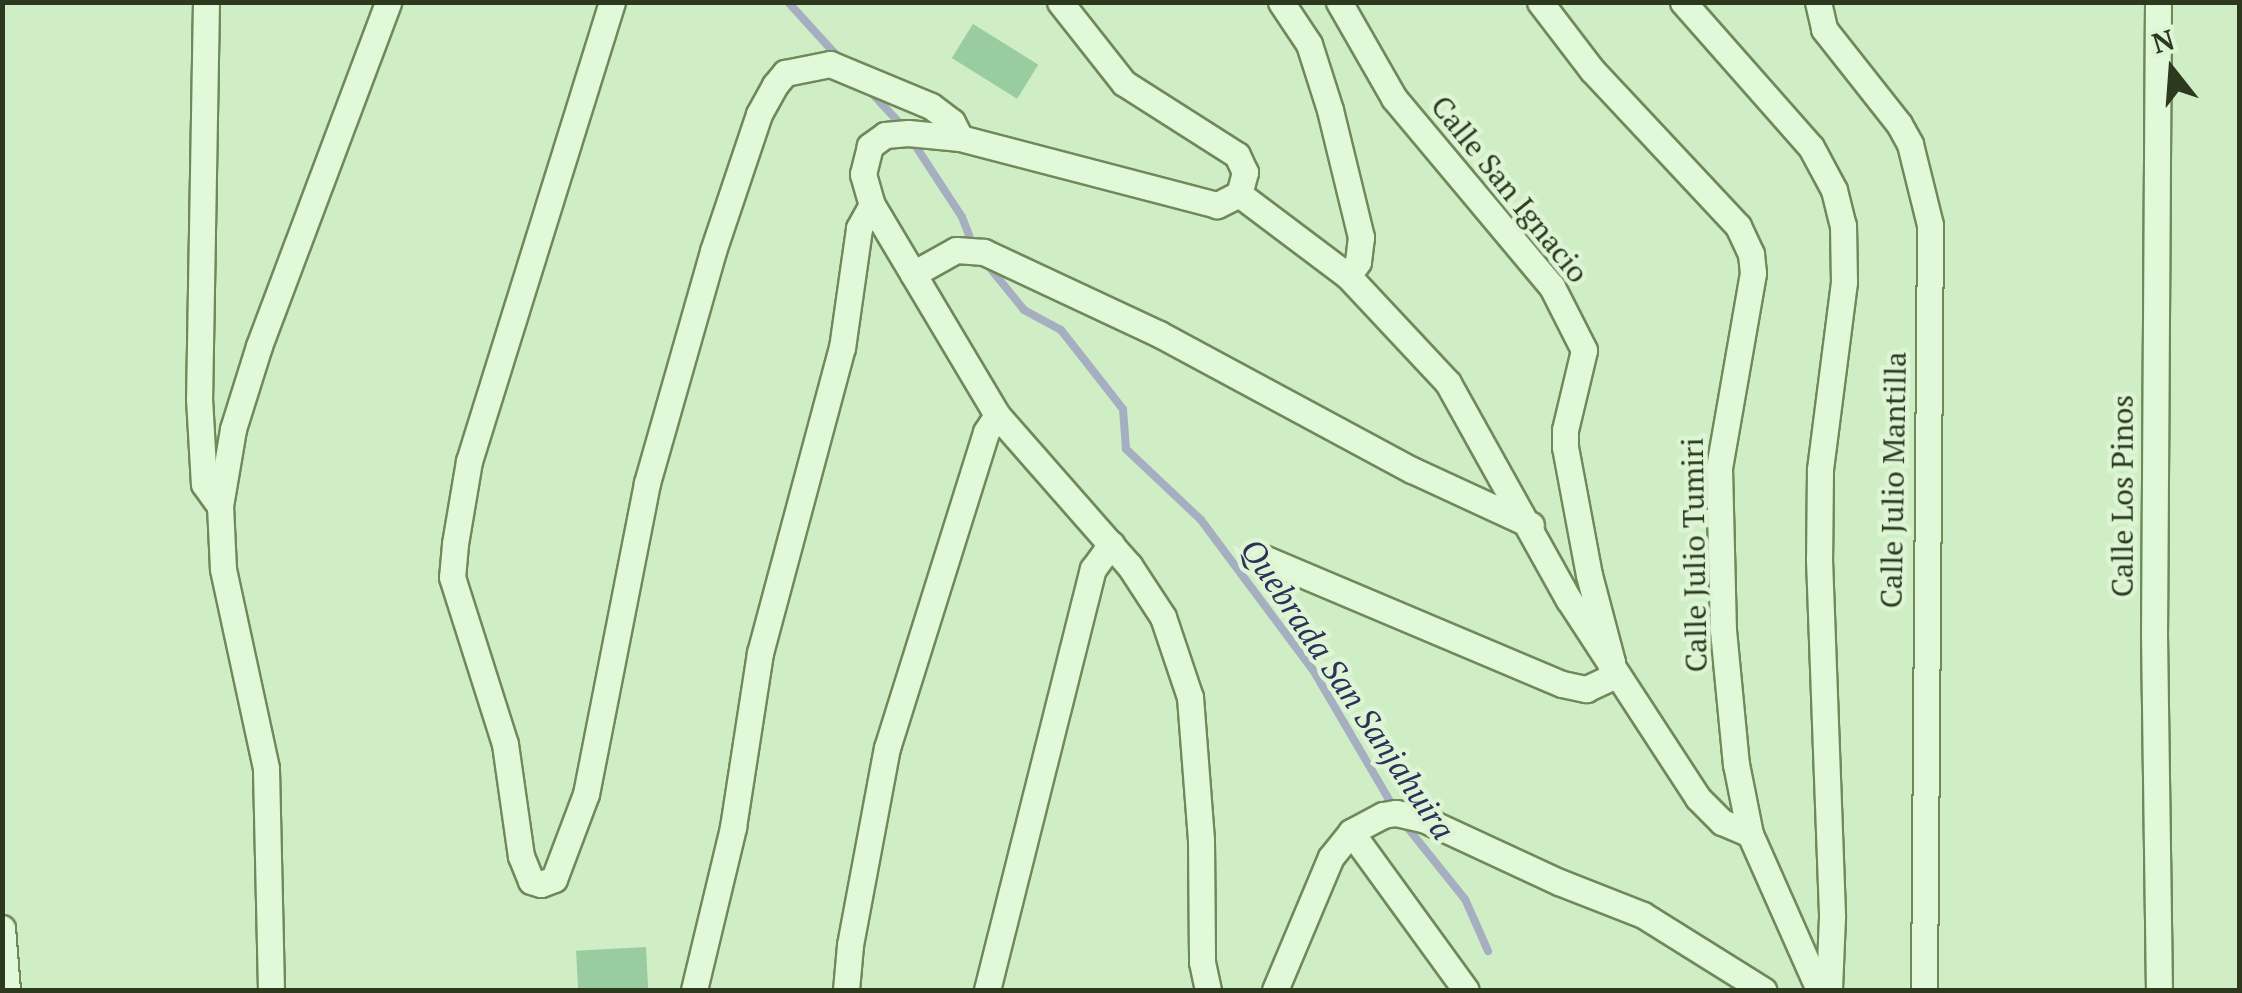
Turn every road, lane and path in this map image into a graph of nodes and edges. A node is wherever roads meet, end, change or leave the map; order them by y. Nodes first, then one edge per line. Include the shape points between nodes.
1 (206, 2) edge
2 (388, 2) edge
3 (612, 2) edge
4 (1060, 2) edge
5 (1281, 2) edge
6 (1339, 2) edge
7 (1540, 2) edge
8 (1684, 2) edge
9 (1818, 2) edge
10 (2158, 2) edge
11 (960, 138) junction
12 (1239, 194) junction
13 (872, 205) junction
14 (913, 274) junction
15 (1348, 276) junction
16 (997, 415) junction
17 (220, 506) junction
18 (1531, 525) junction
19 (1111, 544) junction
20 (1254, 554) dead end
21 (1612, 662) junction
22 (1351, 832) junction
23 (1750, 834) junction
24 (2, 928) edge
25 (6, 990) edge
26 (270, 990) edge
27 (694, 990) edge
28 (846, 990) edge
29 (986, 990) edge
30 (1208, 990) edge
31 (1275, 990) edge
32 (1466, 990) edge
33 (1763, 990) edge
34 (1818, 990) edge
35 (1828, 990) edge
36 (1924, 990) edge
37 (2159, 990) edge

1 - 17 street via 199,398 204,484
2 - 17 street via 259,346 233,429
3 - 11 street via 468,462 455,544 452,577 505,744 520,856 531,881 554,879 586,794 647,483 713,251 775,85 785,73 830,64 931,106
4 - 12 street via 1124,84 1237,155 1246,172
5 - 15 street via 1309,44 1330,110 1361,237 1358,262
6 - 21 street, Calle San Ignacio via 1394,98 1552,287 1584,350 1565,447
7 - 23 street, Calle Julio Tumiri via 1592,70 1738,226 1752,254 1718,468 1723,630
8 - 35 street via 1811,148 1843,224 1844,282 1820,506 1832,918
9 - 36 street, Calle Julio Mantilla via 1824,29 1910,144 1930,225
10 - 37 street, Calle Los Pinos
11 - 12 street via 1216,205
11 - 13 street via 885,135 870,146 863,174
12 - 15 street
13 - 14 street
13 - 27 street via 859,228 842,348 760,652 733,827
14 - 16 street
14 - 18 street via 956,250 984,252
15 - 18 street via 1448,383
16 - 19 street
16 - 28 street via 986,432 887,748
17 - 26 street via 223,569 266,768
18 - 21 street via 1569,600
19 - 29 street via 1093,569
19 - 30 street via 1163,617 1190,697
20 - 21 street via 1562,684 1586,690 1601,685 1610,678
21 - 23 street via 1698,798 1722,822
22 - 31 street via 1331,857
22 - 32 street
22 - 33 street via 1383,815 1423,819 1643,915
23 - 34 street, Calle Julio Tumiri
24 - 25 street

